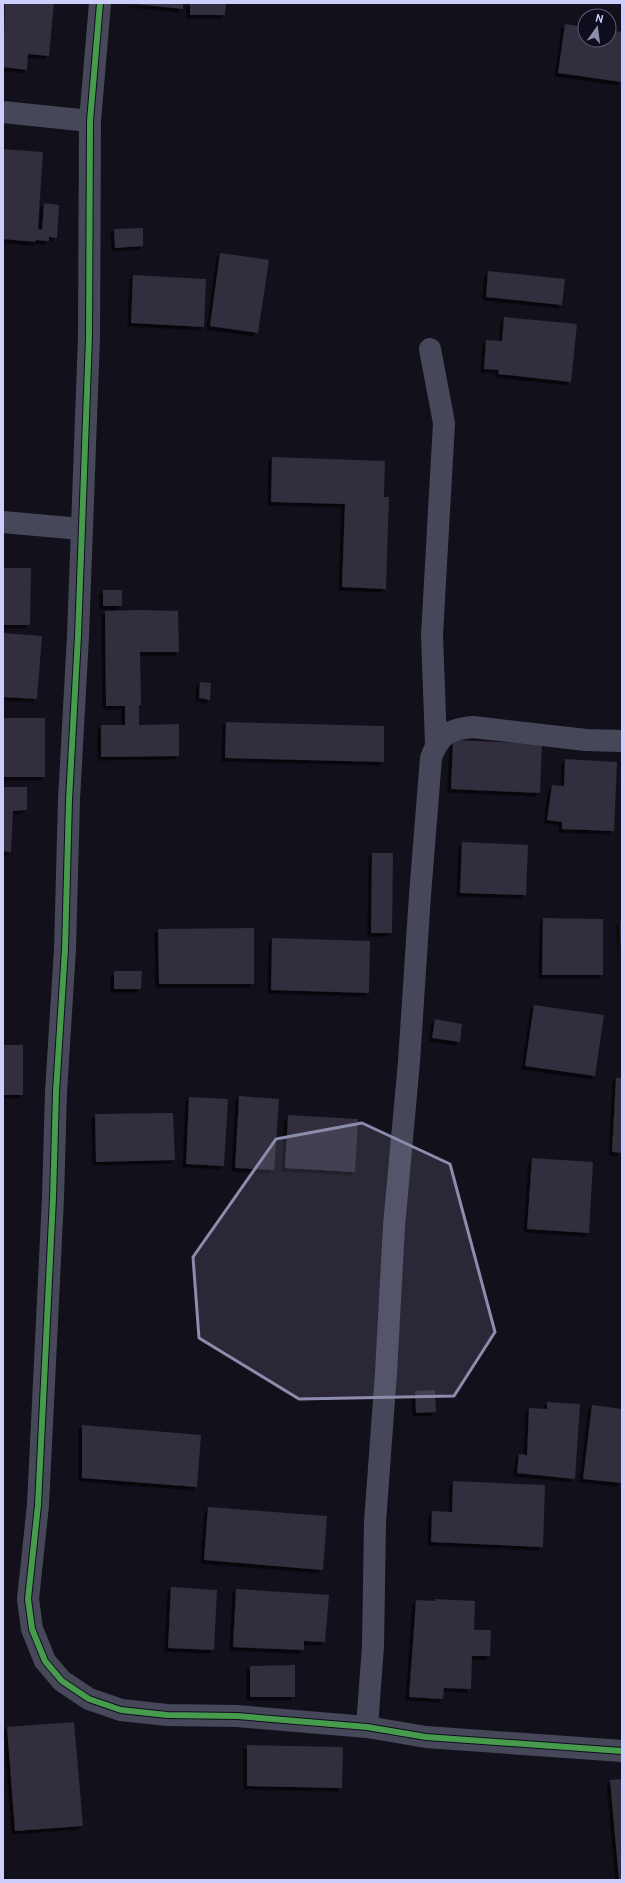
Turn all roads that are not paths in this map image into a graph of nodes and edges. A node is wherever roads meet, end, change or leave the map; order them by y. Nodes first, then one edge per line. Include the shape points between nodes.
1 (100, 3) edge
2 (3, 112) edge
3 (90, 121) junction
4 (430, 349) dead end
5 (3, 522) edge
6 (81, 529) junction
7 (622, 741) edge
8 (436, 745) junction
9 (367, 1727) junction
10 (622, 1751) edge

1 - 3 street
2 - 3 street
3 - 6 street via 89,337
4 - 8 street via 444,423 432,635
5 - 6 street
6 - 9 street via 65,948 56,1092 38,1505 28,1599 32,1629 45,1661 62,1682 89,1700 120,1710 167,1715 237,1716
7 - 8 street via 586,740 473,727 458,728 445,734
8 - 9 street via 431,758 428,789 409,1062 394,1226 375,1522 373,1646
9 - 10 street via 426,1737

